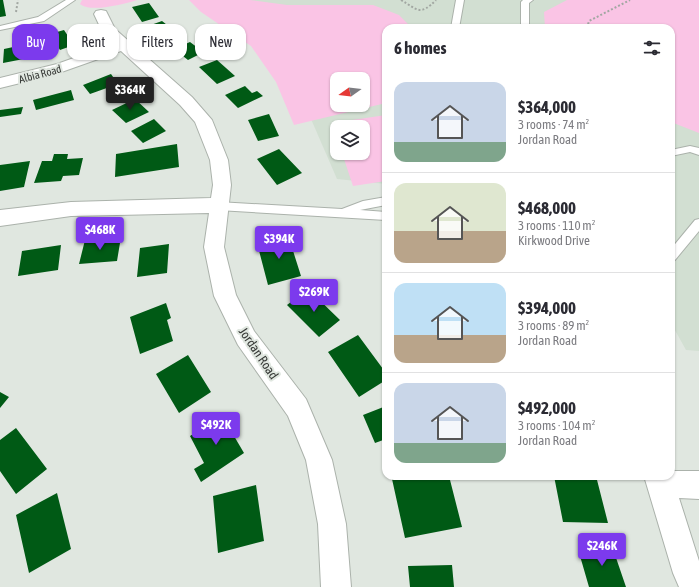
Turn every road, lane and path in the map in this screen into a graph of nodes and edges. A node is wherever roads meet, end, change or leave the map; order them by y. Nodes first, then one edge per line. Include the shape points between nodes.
1 (18, 0) edge
2 (71, 0) edge
3 (401, 0) edge
4 (436, 0) edge
5 (460, 0) edge
6 (529, 0) edge
7 (630, 0) edge
8 (15, 14) dead end
9 (101, 14) dead end
10 (456, 24) edge
11 (525, 24) edge
12 (588, 24) edge
13 (0, 28) edge
14 (123, 45) junction
15 (0, 83) edge
16 (675, 152) edge
17 (699, 152) edge
18 (382, 202) edge
19 (218, 206) junction
20 (341, 213) junction
21 (382, 216) edge
22 (0, 218) edge
23 (699, 223) edge
24 (675, 252) edge
25 (659, 480) edge
26 (699, 485) edge
27 (336, 587) edge
28 (695, 587) edge

1 - 8 path
2 - 13 lane via 40,19
3 - 4 path via 419,10 427,9
5 - 10 lane
6 - 11 lane via 525,2
7 - 12 path via 589,21
9 - 14 street, Jordan Road via 109,30
14 - 15 street, Albia Road via 69,66
14 - 19 street, Jordan Road via 186,101 203,120 219,160 222,185
16 - 17 lane via 690,150
18 - 20 lane
19 - 20 lane
19 - 22 street via 71,209
19 - 27 street, Jordan Road via 214,247 226,296 246,338 297,408 319,460 332,524
20 - 21 lane
23 - 24 lane
25 - 26 street
25 - 28 street via 688,573

